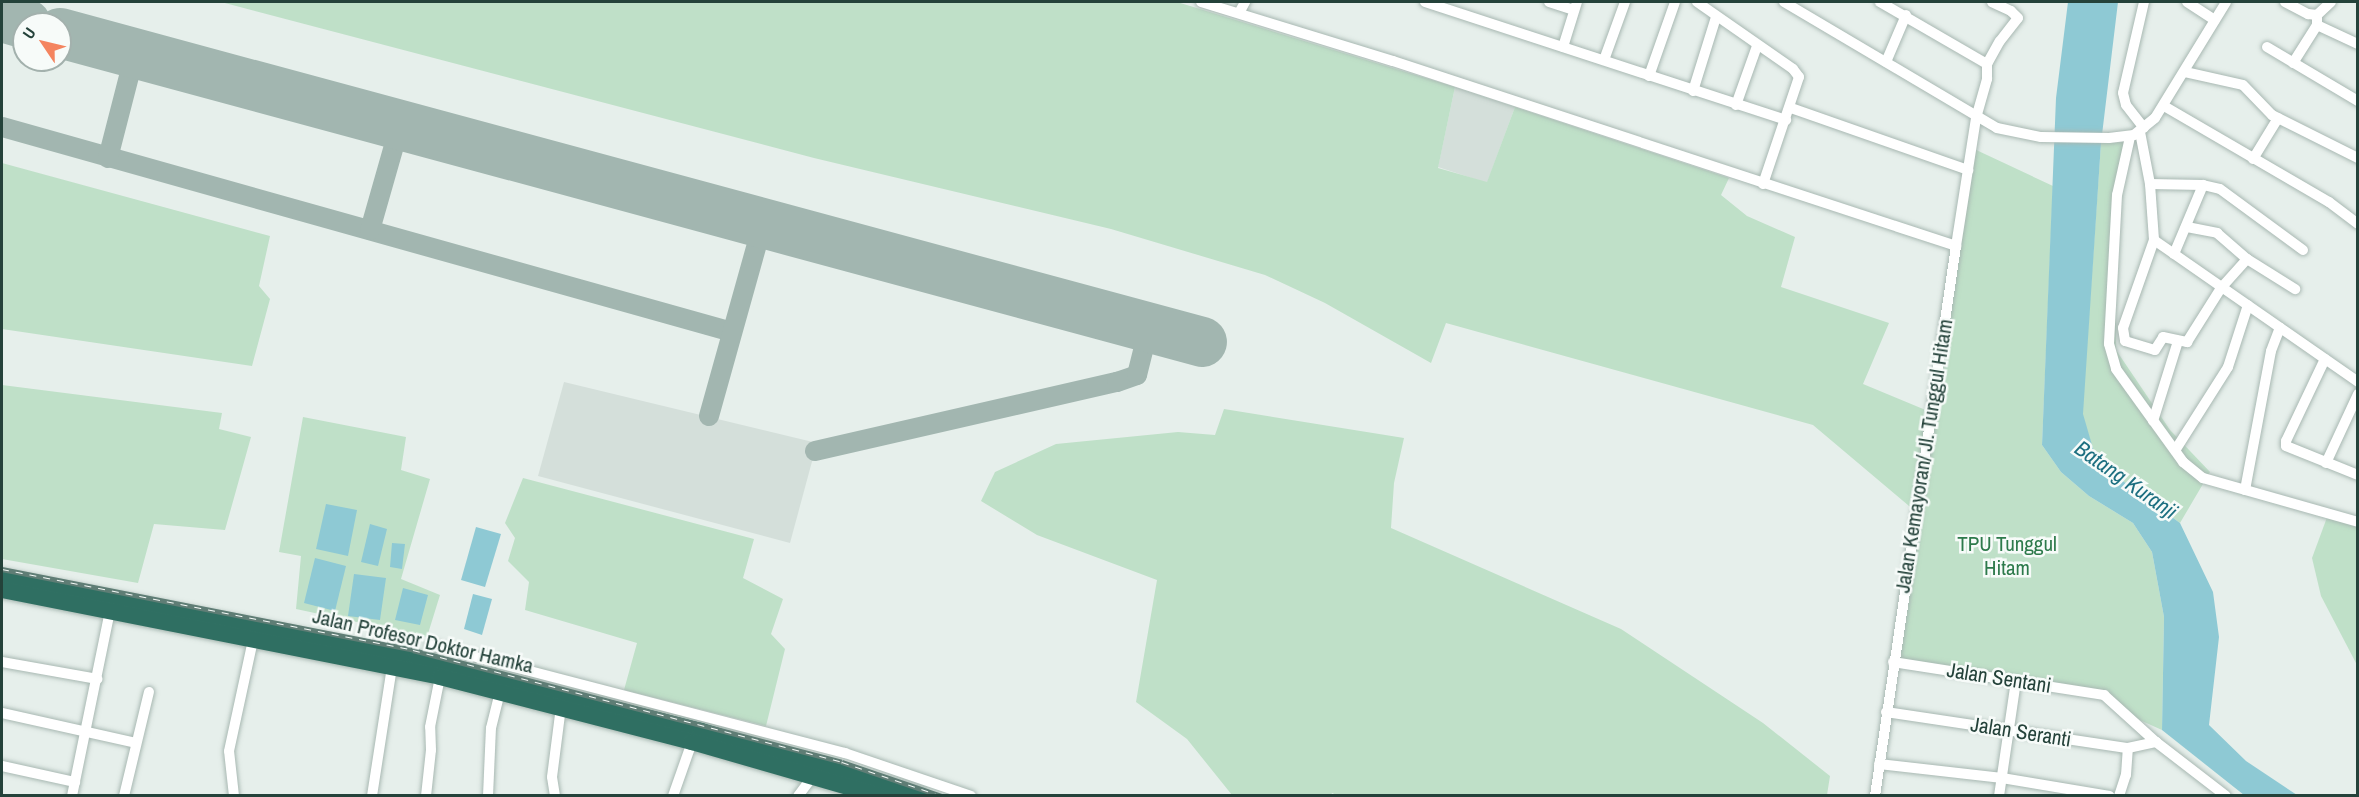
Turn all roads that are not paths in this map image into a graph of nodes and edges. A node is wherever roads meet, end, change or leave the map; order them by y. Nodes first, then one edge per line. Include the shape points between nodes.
1 (1201, 2) edge
2 (1245, 2) edge
3 (1425, 2) edge
4 (1549, 2) edge
5 (1625, 2) edge
6 (1675, 2) edge
7 (1697, 2) edge
8 (1784, 2) edge
9 (1880, 2) edge
10 (1992, 2) edge
11 (2144, 2) edge
12 (2187, 2) edge
13 (2226, 2) edge
14 (2285, 2) edge
15 (2329, 4) edge
16 (1575, 6) edge
17 (1239, 13) junction
18 (1906, 15) junction
19 (1716, 17) junction
20 (2215, 20) junction
21 (2317, 20) junction
22 (2358, 45) edge
23 (1757, 46) junction
24 (1563, 47) junction
25 (2267, 47) dead end
26 (1604, 60) junction
27 (1886, 62) junction
28 (2293, 63) junction
29 (1987, 64) junction
30 (2185, 72) junction
31 (1649, 76) junction
32 (1693, 91) junction
33 (2358, 101) edge
34 (1736, 105) junction
35 (2164, 106) junction
36 (1791, 108) junction
37 (1976, 118) junction
38 (2278, 118) junction
39 (1786, 120) junction
40 (2138, 132) junction
41 (2358, 158) edge
42 (2253, 159) junction
43 (1968, 170) junction
44 (1763, 184) junction
45 (2150, 184) junction
46 (2203, 185) junction
47 (2358, 224) edge
48 (2187, 227) junction
49 (2154, 240) junction
50 (1956, 246) junction
51 (2303, 250) dead end
52 (2174, 254) junction
53 (2247, 259) junction
54 (2221, 288) junction
55 (2295, 289) dead end
56 (2248, 305) junction
57 (2280, 328) junction
58 (2178, 340) junction
59 (2325, 359) junction
60 (2358, 382) edge
61 (2358, 394) edge
62 (2153, 421) junction
63 (2176, 449) junction
64 (2326, 463) junction
65 (2356, 471) edge
66 (2245, 490) junction
67 (2358, 522) edge
68 (2, 578) edge
69 (27, 588) junction
70 (2, 590) edge
71 (110, 611) junction
72 (185, 620) junction
73 (253, 640) junction
74 (430, 645) dead end
75 (337, 650) junction
76 (2, 662) edge
77 (1893, 662) junction
78 (392, 667) junction
79 (440, 677) junction
80 (97, 679) junction
81 (2016, 681) junction
82 (149, 692) dead end
83 (500, 692) junction
84 (561, 707) junction
85 (1886, 712) junction
86 (2, 713) edge
87 (648, 724) junction
88 (85, 730) junction
89 (2009, 730) junction
90 (136, 742) junction
91 (692, 742) junction
92 (2156, 742) junction
93 (2128, 748) junction
94 (845, 753) junction
95 (1879, 764) junction
96 (2, 766) edge
97 (839, 770) junction
98 (813, 776) junction
99 (2002, 778) junction
100 (75, 782) junction
101 (846, 790) edge
102 (72, 795) edge
103 (124, 795) edge
104 (234, 795) edge
105 (372, 795) edge
106 (426, 795) edge
107 (488, 795) edge
108 (555, 795) edge
109 (673, 795) edge
110 (798, 795) edge
111 (879, 795) edge
112 (920, 795) edge
113 (971, 795) edge
114 (1875, 795) edge
115 (1999, 795) edge
116 (2110, 795) edge
117 (2119, 795) edge
118 (2226, 795) edge

1 - 17 street
2 - 17 street
3 - 24 street
4 - 16 street
5 - 26 street
6 - 31 street
7 - 19 street
8 - 27 street
9 - 18 street
10 - 29 street via 2018,18
11 - 40 street via 2123,93
12 - 20 street
13 - 20 street
14 - 21 street
15 - 21 street
16 - 24 street
17 - 44 street
18 - 27 street
18 - 29 street
19 - 23 street
19 - 32 street
20 - 30 street
21 - 22 street
21 - 28 street
23 - 34 street
23 - 36 street via 1797,72 1799,81
24 - 26 street
25 - 28 street
26 - 31 street
27 - 37 street
28 - 33 street
29 - 37 street, Jalan Kemayoran/ Jl. Tunggul Hitam
30 - 35 street
30 - 38 street via 2240,83
31 - 32 street
32 - 34 street
34 - 39 street
35 - 40 street
35 - 42 street
36 - 39 street
36 - 43 street
37 - 40 street via 1997,128 2041,136 2109,138
37 - 43 street, Jalan Kemayoran/ Jl. Tunggul Hitam
38 - 41 street
38 - 42 street
39 - 44 street
40 - 45 street
40 - 62 street via 2117,195 2109,344 2116,369
42 - 47 street via 2329,202
43 - 50 street, Jalan Kemayoran/ Jl. Tunggul Hitam
44 - 50 street
45 - 46 street
45 - 49 street
46 - 48 street
46 - 51 street via 2227,192
48 - 52 street
48 - 53 street via 2217,233
49 - 52 street
49 - 58 street via 2123,328 2123,338 2127,343 2155,350 2163,337
50 - 77 street, Jalan Kemayoran/ Jl. Tunggul Hitam
52 - 54 street
53 - 54 street
53 - 55 street
54 - 56 street
54 - 58 street via 2187,342
56 - 57 street
56 - 63 street via 2228,367
57 - 59 street
57 - 66 street via 2271,351
58 - 62 street
59 - 60 street
59 - 64 street via 2285,444 2290,450
61 - 64 street
62 - 63 street
63 - 66 street via 2190,469 2203,478
64 - 65 street
66 - 67 street
68 - 69 highway
69 - 70 highway
69 - 71 highway
69 - 72 highway
71 - 72 highway
71 - 80 street
72 - 73 highway, Jalan Profesor Doktor Hamka
72 - 75 highway, Jalan Profesor Doktor Hamka
73 - 75 highway, Jalan Profesor Doktor Hamka
73 - 104 street via 229,751
74 - 94 street
75 - 78 highway, Jalan Profesor Doktor Hamka
75 - 87 highway, Jalan Profesor Doktor Hamka via 416,659
76 - 80 street
77 - 81 street, Jalan Sentani
77 - 85 street, Jalan Kemayoran/ Jl. Tunggul Hitam
78 - 79 highway, Jalan Profesor Doktor Hamka
78 - 105 street
79 - 83 highway, Jalan Profesor Doktor Hamka
79 - 106 street via 430,728
80 - 88 street
81 - 89 street
81 - 92 street, Jalan Sentani via 2104,695
82 - 90 street
83 - 84 highway, Jalan Profesor Doktor Hamka
83 - 107 street via 492,728
84 - 87 highway, Jalan Profesor Doktor Hamka
84 - 108 street via 552,777
85 - 89 street, Jalan Seranti
85 - 95 street, Jalan Kemayoran/ Jl. Tunggul Hitam
86 - 88 street
87 - 91 highway
87 - 97 highway
88 - 90 street
88 - 100 street
89 - 93 street, Jalan Seranti
89 - 99 street
90 - 103 street
91 - 98 highway
91 - 109 street
92 - 93 street, Jalan Seranti
92 - 118 street
93 - 117 street via 2126,775
94 - 97 street
94 - 113 street
95 - 99 street
95 - 114 street, Jalan Kemayoran/ Jl. Tunggul Hitam
96 - 100 street
97 - 112 highway
98 - 101 highway
98 - 110 street
99 - 115 street
99 - 116 street
100 - 102 street
101 - 111 highway

